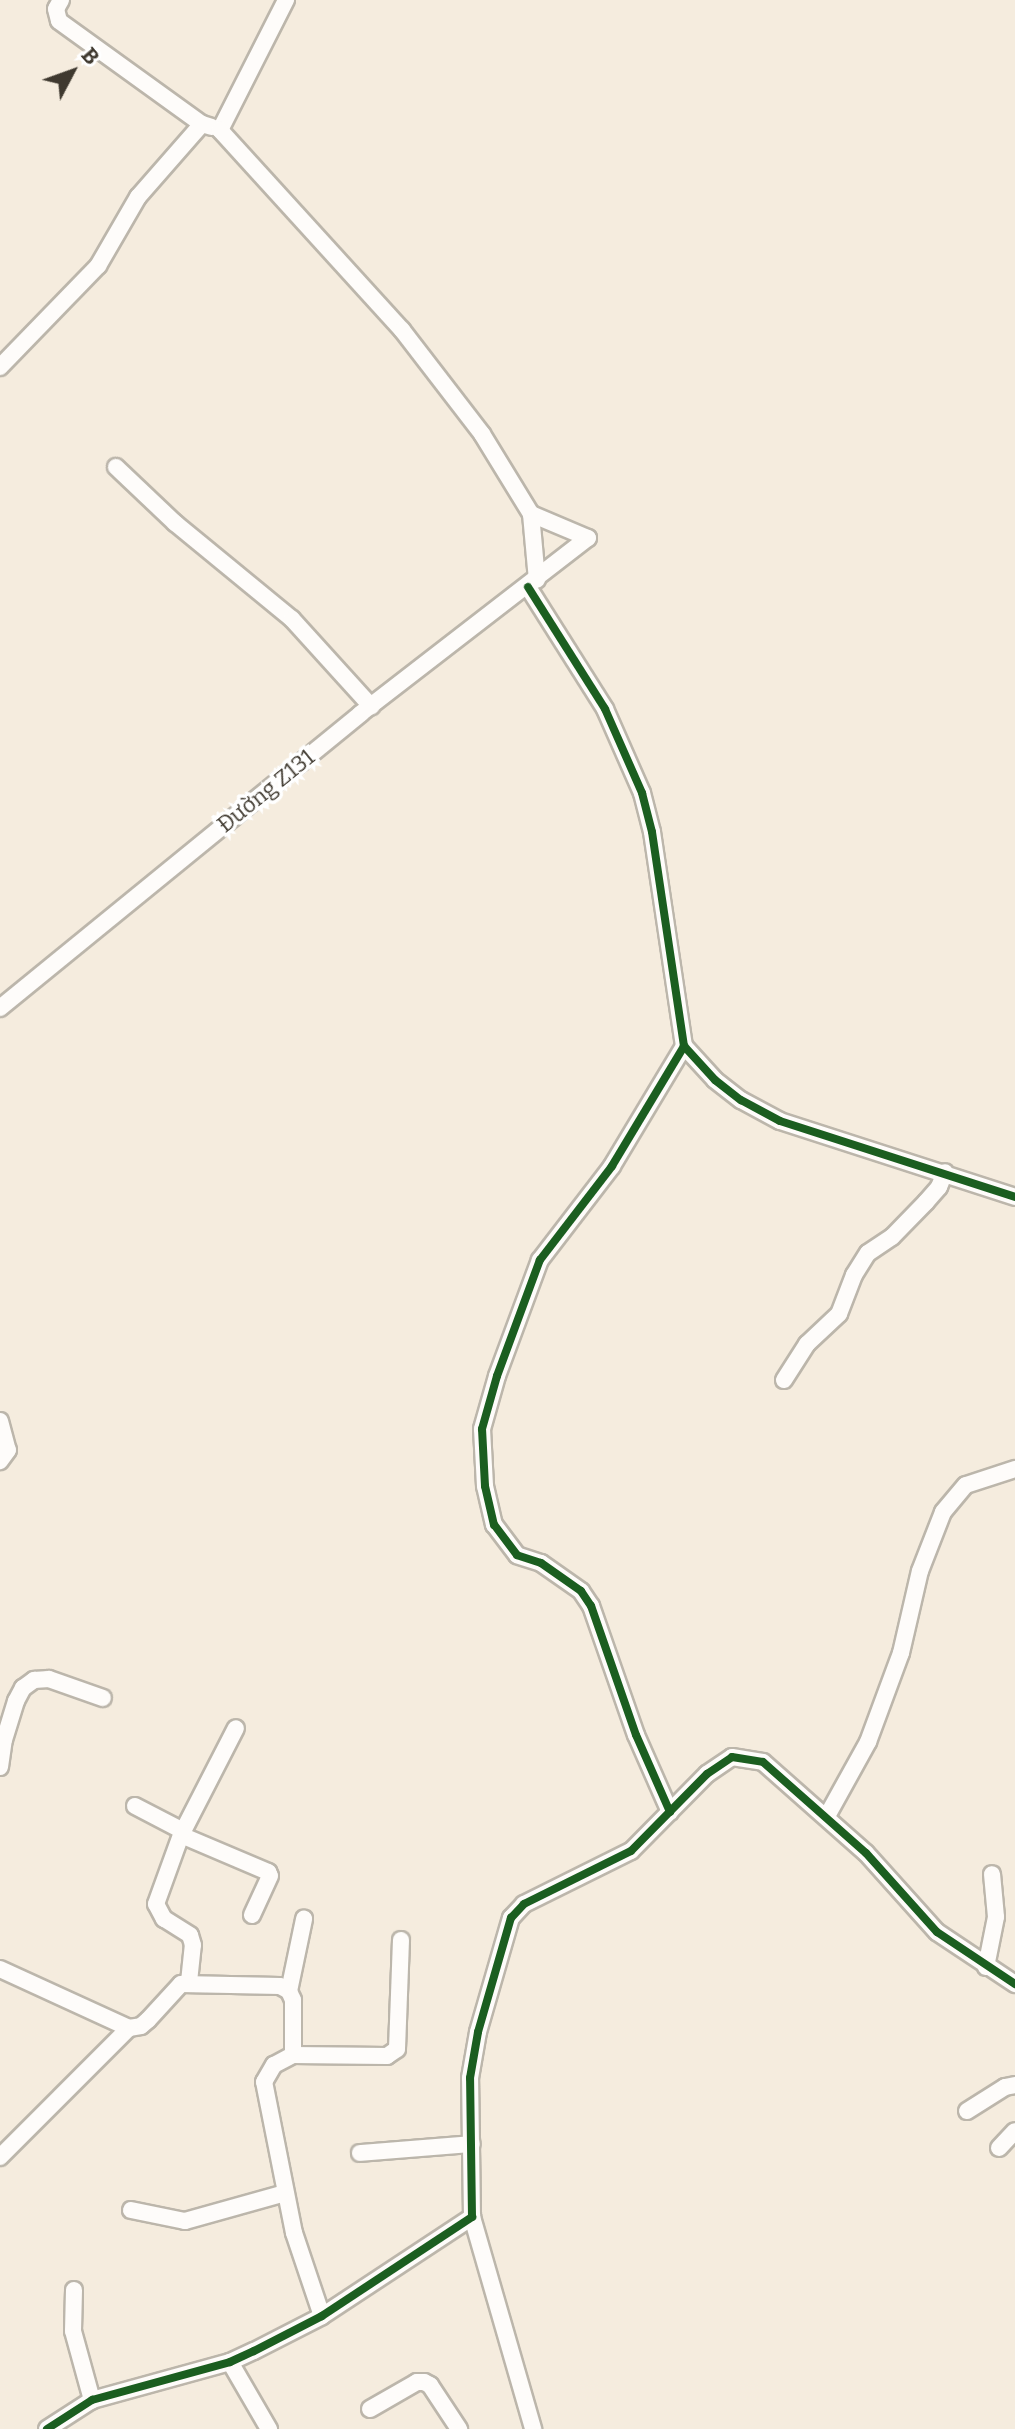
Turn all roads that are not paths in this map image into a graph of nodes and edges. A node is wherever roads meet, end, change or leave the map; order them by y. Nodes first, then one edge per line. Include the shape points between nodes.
1 (61, 0) edge
2 (286, 0) edge
3 (202, 124) junction
4 (220, 130) junction
5 (0, 367) edge
6 (116, 467) dead end
7 (531, 514) junction
8 (533, 584) junction
9 (371, 706) junction
10 (0, 1008) edge
11 (684, 1046) junction
12 (945, 1172) junction
13 (1015, 1197) edge
14 (784, 1380) dead end
15 (0, 1421) edge
16 (0, 1461) edge
17 (1015, 1469) edge
18 (103, 1698) dead end
19 (236, 1728) dead end
20 (0, 1767) edge
21 (135, 1806) dead end
22 (670, 1812) junction
23 (827, 1816) junction
24 (182, 1833) junction
25 (992, 1874) dead end
26 (252, 1915) dead end
27 (304, 1919) dead end
28 (401, 1940) dead end
29 (986, 1967) junction
30 (0, 1969) edge
31 (189, 1982) junction
32 (1015, 1984) edge
33 (289, 1991) junction
34 (129, 2028) junction
35 (293, 2055) junction
36 (1015, 2085) edge
37 (967, 2111) dead end
38 (1015, 2131) edge
39 (472, 2144) junction
40 (999, 2148) dead end
41 (360, 2153) dead end
42 (0, 2157) edge
43 (285, 2193) junction
44 (131, 2210) dead end
45 (472, 2217) junction
46 (74, 2290) dead end
47 (322, 2316) junction
48 (230, 2362) junction
49 (92, 2400) junction
50 (370, 2409) dead end
51 (47, 2429) edge
52 (269, 2429) edge
53 (459, 2429) edge
54 (533, 2429) edge

1 - 3 street via 56,9 59,21
2 - 4 street
3 - 4 street
3 - 5 street via 138,197 98,266
4 - 7 street via 402,330 482,434
6 - 9 street via 292,619
7 - 8 street
7 - 8 street, Đường Z131 via 588,538
8 - 9 street, Đường Z131
8 - 11 street via 605,709 642,793
9 - 10 street, Đường Z131
11 - 12 street via 715,1080 780,1121
11 - 22 street via 612,1166 540,1260 482,1429 485,1486 494,1525 517,1555 541,1563 581,1591 591,1606 636,1735
12 - 13 street
12 - 14 street via 926,1202 868,1253 839,1314 807,1344
15 - 16 street via 8,1450
17 - 23 street via 966,1485 943,1512 868,1742
18 - 20 street via 49,1679 34,1680 16,1701
19 - 24 street
21 - 24 street
22 - 23 street via 720,1764 746,1757 763,1762
22 - 39 street via 631,1851 524,1904 511,1918 470,2078
23 - 29 street via 937,1932
24 - 26 street via 268,1872
24 - 31 street via 156,1904 164,1919 190,1935
25 - 29 street via 996,1917
27 - 33 street
28 - 35 street via 397,2049 387,2056
29 - 32 street
30 - 34 street
31 - 33 street via 269,1984
31 - 34 street via 172,1990 141,2026
33 - 35 street
34 - 42 street
35 - 43 street via 274,2065 264,2082
36 - 37 street
38 - 40 street
39 - 41 street
39 - 45 street
43 - 44 street via 185,2221
43 - 47 street
45 - 47 street
45 - 54 street
46 - 49 street via 73,2331
47 - 48 street
48 - 49 street
48 - 52 street
49 - 51 street
50 - 53 street via 424,2382

